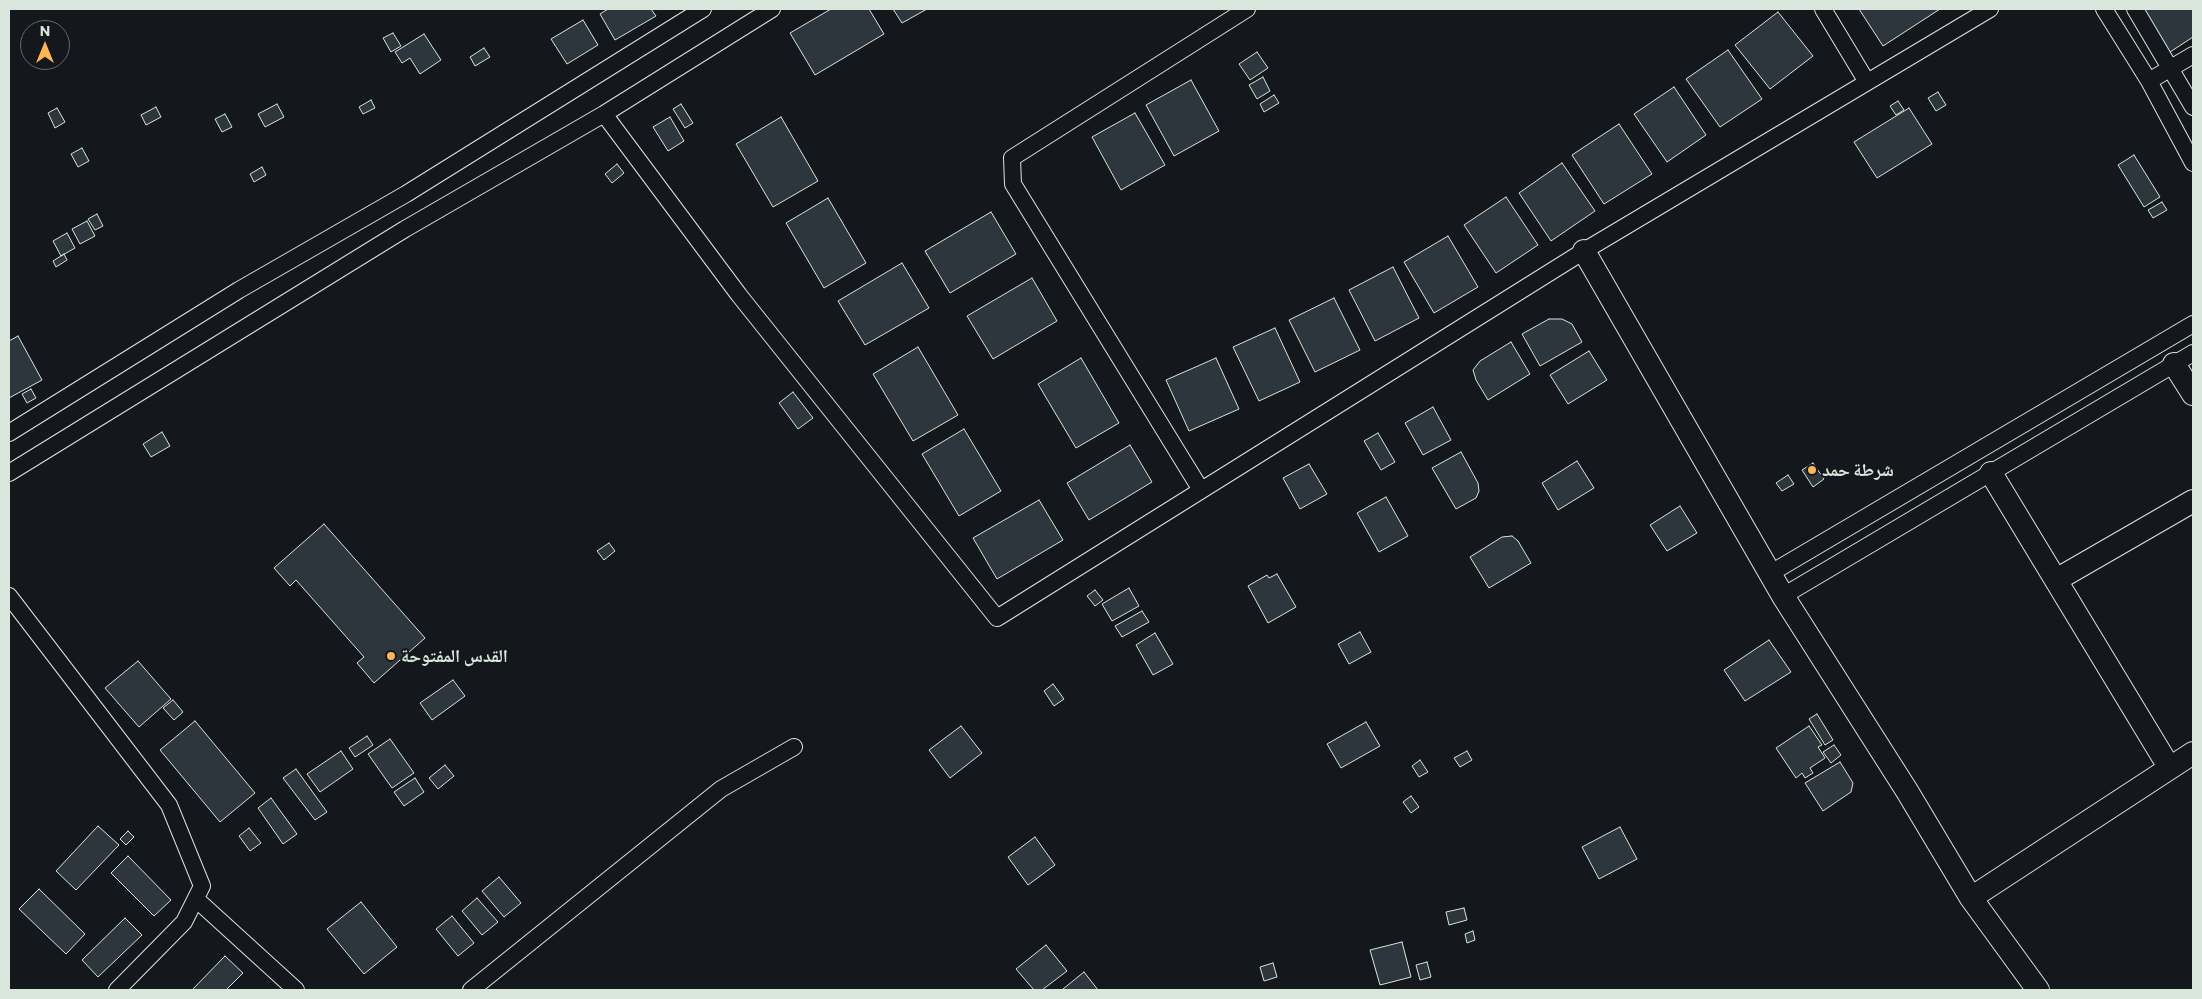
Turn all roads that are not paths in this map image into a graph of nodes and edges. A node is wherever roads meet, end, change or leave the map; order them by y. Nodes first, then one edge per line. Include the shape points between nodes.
1 (703, 9) edge
2 (772, 9) edge
3 (1247, 9) edge
4 (1823, 9) edge
5 (1990, 9) edge
6 (2104, 9) edge
7 (2134, 9) edge
8 (2193, 55) edge
9 (2172, 68) junction
10 (2149, 81) junction
11 (1867, 82) junction
12 (2193, 107) edge
13 (604, 114) junction
14 (2193, 163) edge
15 (1584, 250) junction
16 (2193, 324) edge
17 (2193, 353) edge
18 (2174, 364) junction
19 (2193, 394) edge
20 (9, 433) edge
21 (9, 473) edge
22 (1991, 473) junction
23 (1201, 490) junction
24 (2193, 501) edge
25 (1771, 573) junction
26 (2056, 580) junction
27 (9, 596) edge
28 (1783, 596) junction
29 (794, 747) dead end
30 (2193, 753) edge
31 (2169, 767) junction
32 (1971, 898) junction
33 (196, 899) junction
34 (117, 990) edge
35 (296, 990) edge
36 (471, 990) edge
37 (2038, 990) edge

1 - 20 street via 406,194 239,290
2 - 13 street
3 - 23 street via 1012,158 1013,184
4 - 11 street
5 - 11 street
6 - 10 street
7 - 9 street
8 - 9 street
9 - 10 street
9 - 12 street
10 - 14 street
11 - 15 street
13 - 21 street via 405,229
13 - 23 street via 739,294 997,618
15 - 23 street
15 - 25 street
16 - 25 street
17 - 18 street
18 - 19 street
18 - 22 street
22 - 26 street
22 - 28 street
24 - 26 street
25 - 28 street
26 - 31 street
27 - 33 street via 169,805 202,886
28 - 32 street
29 - 36 street via 721,789
30 - 31 street
31 - 32 street
32 - 37 street
33 - 34 street via 184,922
33 - 35 street

